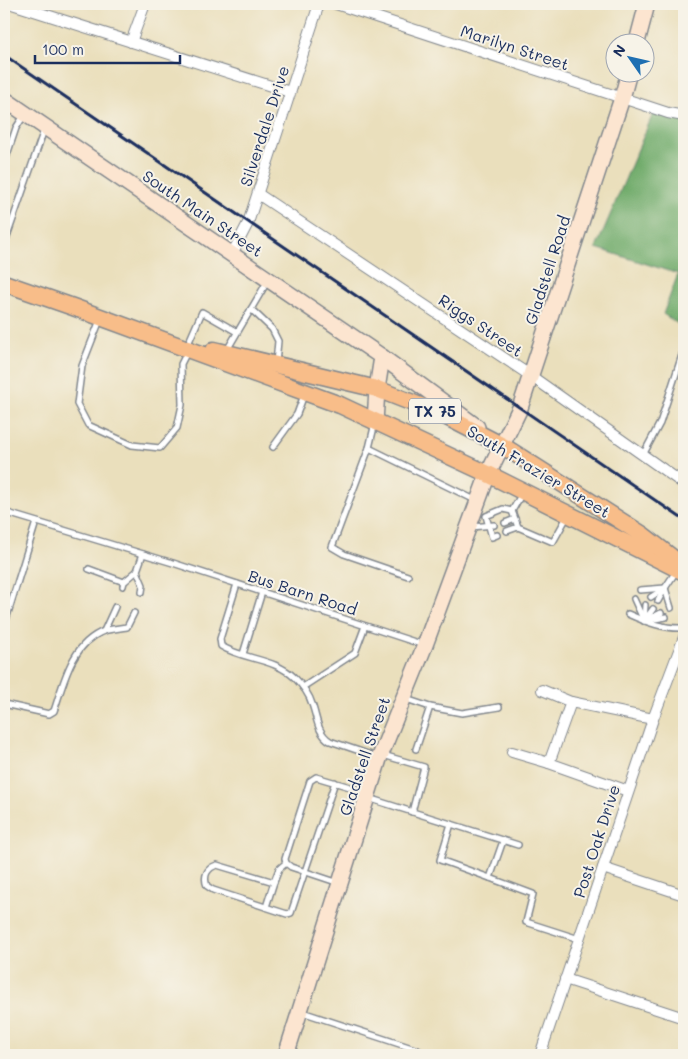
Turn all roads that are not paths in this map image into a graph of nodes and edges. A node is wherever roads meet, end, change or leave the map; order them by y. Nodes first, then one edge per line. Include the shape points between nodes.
1 (12, 4) edge
2 (145, 4) edge
3 (319, 4) edge
4 (336, 4) edge
5 (647, 4) edge
6 (640, 32) edge
7 (131, 42) junction
8 (626, 82) edge
9 (290, 92) junction
10 (622, 98) junction
11 (4, 100) edge
12 (25, 114) junction
13 (684, 116) edge
14 (45, 127) junction
15 (4, 164) edge
16 (258, 194) junction
17 (4, 245) edge
18 (232, 254) junction
19 (268, 279) junction
20 (4, 283) edge
21 (251, 309) junction
22 (101, 317) junction
23 (237, 332) junction
24 (189, 346) junction
25 (684, 349) edge
26 (225, 352) junction
27 (382, 357) junction
28 (276, 364) junction
29 (531, 376) junction
30 (376, 389) junction
31 (305, 393) junction
32 (375, 422) junction
33 (503, 446) junction
34 (273, 447) dead end
35 (368, 448) junction
36 (643, 455) junction
37 (488, 474) junction
38 (684, 484) edge
39 (523, 491) junction
40 (478, 501) junction
41 (512, 511) junction
42 (4, 512) edge
43 (569, 514) junction
44 (515, 519) junction
45 (36, 522) junction
46 (505, 523) dead end
47 (492, 526) junction
48 (468, 527) junction
49 (518, 527) junction
50 (507, 531) dead end
51 (497, 535) dead end
52 (143, 554) junction
53 (89, 569) dead end
54 (682, 569) edge
55 (137, 571) junction
56 (408, 576) dead end
57 (237, 584) junction
58 (665, 588) junction
59 (640, 590) dead end
60 (142, 592) dead end
61 (262, 592) junction
62 (645, 594) dead end
63 (651, 597) dead end
64 (634, 599) dead end
65 (658, 601) dead end
66 (640, 602) dead end
67 (646, 605) dead end
68 (668, 607) dead end
69 (115, 608) dead end
70 (653, 610) dead end
71 (134, 613) dead end
72 (628, 614) dead end
73 (663, 615) dead end
74 (644, 621) junction
75 (4, 626) edge
76 (365, 626) junction
77 (684, 628) edge
78 (104, 631) junction
79 (684, 637) edge
80 (425, 645) junction
81 (243, 654) junction
82 (303, 687) junction
83 (542, 690) dead end
84 (403, 698) junction
85 (572, 702) junction
86 (4, 704) edge
87 (430, 707) junction
88 (499, 708) dead end
89 (653, 719) junction
90 (416, 749) dead end
91 (512, 752) dead end
92 (380, 756) junction
93 (549, 763) junction
94 (335, 782) junction
95 (628, 791) junction
96 (368, 795) junction
97 (412, 812) junction
98 (451, 824) junction
99 (503, 840) junction
100 (518, 845) dead end
101 (286, 863) junction
102 (603, 868) junction
103 (306, 872) junction
104 (490, 878) junction
105 (274, 882) junction
106 (340, 883) junction
107 (684, 895) edge
108 (266, 908) junction
109 (579, 939) junction
110 (565, 979) junction
111 (299, 1012) junction
112 (684, 1018) edge
113 (418, 1050) dead end
114 (286, 1055) edge
115 (540, 1055) edge

1 - 7 street
2 - 7 street
3 - 9 street, Silverdale Drive
4 - 10 street, Marilyn Street
5 - 6 street
7 - 9 street
8 - 10 street, Gladstell Road
9 - 16 street, Silverdale Drive
10 - 13 street, Marilyn Street
10 - 29 street, Gladstell Road
11 - 12 street, South Main Street
12 - 14 street, South Main Street
12 - 15 lane via 16,128
14 - 17 lane
14 - 18 street, South Main Street
16 - 18 street, Silverdale Drive
16 - 29 street, Riggs Street
18 - 19 street, South Main Street
19 - 21 lane
19 - 27 street, South Main Street
20 - 22 main road, South Frazier Street / TX 75
21 - 23 lane
21 - 28 lane via 272,329 278,341
22 - 24 main road, South Frazier Street / TX 75
22 - 24 lane via 82,366 76,404 88,425 132,445 160,448 177,428 182,405 181,364
23 - 24 lane via 202,312
23 - 26 lane
24 - 26 main road, South Frazier Street / TX 75
24 - 31 main road, South Frazier Street / TX 75
25 - 36 lane via 660,423
26 - 28 main road, South Frazier Street / TX 75
27 - 30 street
27 - 33 street, South Main Street
28 - 30 main road, South Frazier Street / TX 75
29 - 33 street, Gladstell Road
29 - 36 street, Riggs Street
30 - 32 street
30 - 33 main road, South Frazier Street / TX 75 via 441,414
31 - 32 main road, South Frazier Street / TX 75
31 - 34 lane via 297,414
32 - 35 lane
32 - 37 main road, South Frazier Street / TX 75
33 - 37 street, Gladstell Road
33 - 54 main road, South Frazier Street / TX 75 via 643,535
35 - 40 lane
35 - 56 lane via 332,547
36 - 38 street, Riggs Street
37 - 39 main road, South Frazier Street / TX 75
37 - 40 street, Gladstell Street
39 - 41 lane
39 - 43 main road, South Frazier Street / TX 75
40 - 48 street, Gladstell Street
41 - 44 lane
41 - 47 lane via 503,509 486,516
42 - 45 lane, Bus Barn Road
43 - 49 lane via 553,542
43 - 54 main road, South Frazier Street / TX 75
44 - 46 lane
44 - 49 lane
45 - 52 lane, Bus Barn Road
45 - 75 lane
47 - 48 lane
47 - 51 lane via 492,537
48 - 80 street, Gladstell Street
49 - 50 lane
52 - 55 lane
52 - 57 lane, Bus Barn Road
53 - 55 lane via 123,584
54 - 58 lane
55 - 60 lane via 143,585
57 - 61 lane, Bus Barn Road
57 - 81 lane via 220,643 224,648
58 - 59 lane
58 - 62 lane
58 - 63 lane
58 - 65 lane
58 - 68 lane
61 - 76 lane, Bus Barn Road
61 - 81 lane
64 - 74 lane
66 - 74 lane
67 - 74 lane
69 - 78 lane
70 - 74 lane
71 - 78 lane via 127,627
72 - 74 lane
73 - 74 lane
74 - 77 lane via 671,629
76 - 80 lane, Bus Barn Road
76 - 82 lane via 355,653
78 - 86 lane via 81,647 54,712 49,714
79 - 89 street, Post Oak Drive
80 - 84 street, Gladstell Street
81 - 82 lane via 292,674
82 - 92 lane via 312,702 321,732 327,739
83 - 85 street
84 - 87 lane
84 - 92 street, Gladstell Street
85 - 89 street
85 - 93 street
87 - 88 lane via 462,713
87 - 90 lane
89 - 95 street, Post Oak Drive
91 - 93 street
92 - 96 street, Gladstell Street
92 - 97 lane via 424,767
93 - 95 street
94 - 96 lane
94 - 101 lane via 316,777 310,781
94 - 103 lane
95 - 102 street, Post Oak Drive
96 - 97 lane
96 - 106 street, Gladstell Street
97 - 98 lane
98 - 99 lane
98 - 104 lane via 440,860
99 - 100 lane
99 - 104 lane
101 - 103 lane
101 - 105 lane via 279,869
102 - 107 street
102 - 109 street, Post Oak Drive
103 - 106 lane
103 - 108 lane via 291,913
104 - 109 lane via 533,894 526,922
105 - 108 lane
105 - 108 lane via 220,865 210,868 206,874 207,886 213,890
106 - 111 street, Gladstell Street
109 - 110 street, Post Oak Drive
110 - 112 street
110 - 115 street, Post Oak Drive
111 - 113 lane
111 - 114 street, Gladstell Street

